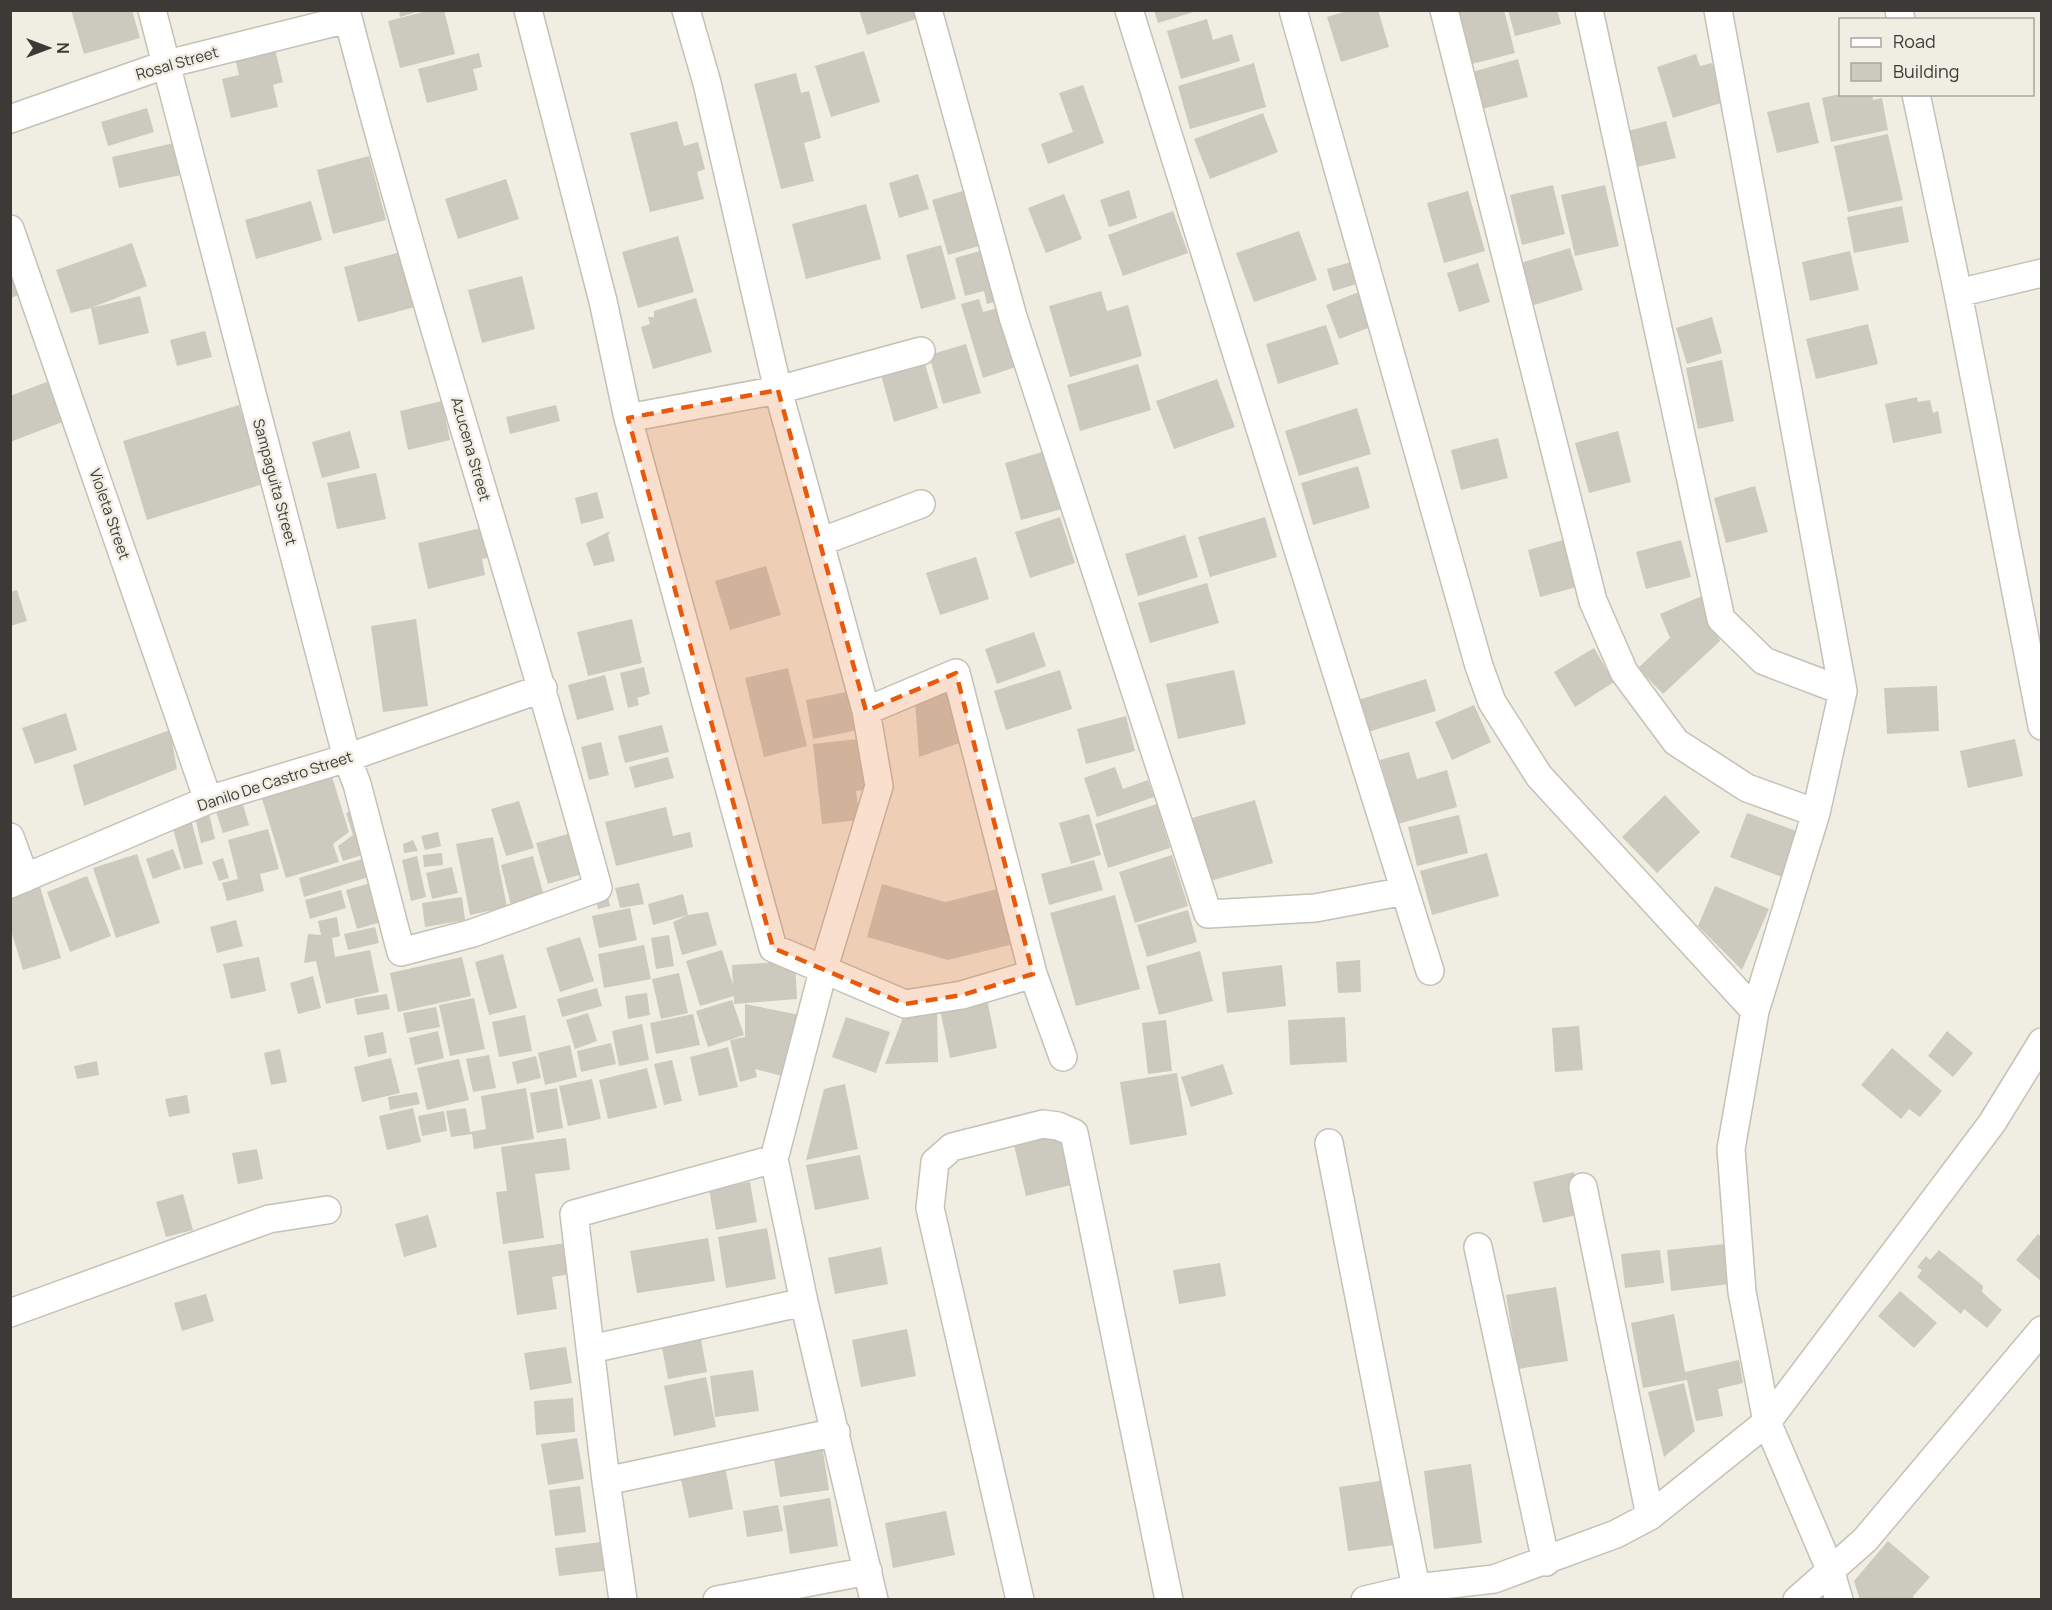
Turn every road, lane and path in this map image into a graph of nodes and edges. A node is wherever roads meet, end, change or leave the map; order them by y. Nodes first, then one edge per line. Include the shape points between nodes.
1 (152, 10) edge
2 (528, 10) edge
3 (686, 10) edge
4 (928, 10) edge
5 (1130, 10) edge
6 (1293, 10) edge
7 (1444, 10) edge
8 (1589, 10) edge
9 (1718, 10) edge
10 (347, 15) edge
11 (167, 64) junction
12 (1916, 96) edge
13 (10, 119) edge
14 (10, 229) edge
15 (2042, 273) edge
16 (1958, 293) junction
17 (921, 351) dead end
18 (778, 390) junction
19 (628, 418) junction
20 (921, 504) dead end
21 (820, 542) junction
22 (543, 688) junction
23 (1843, 691) junction
24 (866, 711) junction
25 (2042, 726) edge
26 (347, 758) junction
27 (208, 800) junction
28 (1815, 813) junction
29 (10, 837) edge
30 (18, 881) edge
31 (1405, 891) junction
32 (400, 952) joint
33 (823, 971) junction
34 (1430, 971) dead end
35 (1033, 974) junction
36 (1755, 1011) junction
37 (2042, 1042) edge
38 (1063, 1057) dead end
39 (1329, 1143) dead end
40 (774, 1159) junction
41 (1583, 1187) dead end
42 (327, 1210) dead end
43 (1478, 1246) dead end
44 (804, 1302) junction
45 (10, 1314) edge
46 (2042, 1330) edge
47 (591, 1349) junction
48 (1767, 1422) junction
49 (836, 1432) junction
50 (606, 1481) junction
51 (1650, 1516) junction
52 (1546, 1562) junction
53 (1830, 1569) junction
54 (868, 1571) junction
55 (1416, 1588) junction
56 (622, 1599) edge
57 (717, 1599) edge
58 (874, 1599) edge
59 (1020, 1599) edge
60 (1168, 1599) edge
61 (1365, 1599) edge
62 (1797, 1599) edge
63 (1839, 1599) edge

1 - 11 street, Sampaguita Street
2 - 19 street via 603,302
3 - 18 street via 718,127
4 - 31 street via 1013,317 1208,914 1315,909
5 - 31 street
6 - 36 street via 1492,702 1539,776
7 - 28 street via 1593,601 1624,672 1676,742 1747,788
8 - 23 street via 1721,619 1764,661
9 - 23 street
10 - 11 street, Rosal Street
10 - 22 street, Azucena Street
11 - 13 street, Rosal Street
11 - 26 street, Sampaguita Street
12 - 16 street
14 - 27 street, Violeta Street
15 - 16 street
16 - 25 street
17 - 18 street
18 - 19 street
18 - 21 street
19 - 33 street via 773,948
20 - 21 street
21 - 24 street
22 - 26 street, Danilo De Castro Street
22 - 32 street, Azucena Street via 598,888 473,933
23 - 28 street
24 - 33 street via 879,786
24 - 35 street via 956,673
26 - 27 street, Danilo De Castro Street
26 - 32 street, Sampaguita Street
27 - 30 street, Danilo De Castro Street
28 - 36 street
29 - 30 street
31 - 34 street
33 - 35 street via 905,1004 962,995
33 - 40 street
35 - 38 street
36 - 48 street via 1731,1149 1742,1292
37 - 48 street via 1992,1123
39 - 55 street
40 - 44 street
40 - 47 street via 574,1214
41 - 51 street
42 - 45 street via 269,1219
43 - 52 street
44 - 47 street
44 - 49 street
46 - 53 street via 1864,1540
47 - 50 street
48 - 51 street
48 - 53 street
49 - 50 street
49 - 54 street
50 - 56 street
51 - 52 street
52 - 55 street via 1494,1579
53 - 62 street
53 - 63 street
54 - 57 street
54 - 58 street
55 - 61 street
59 - 60 street via 930,1208 935,1162 952,1147 1043,1124 1074,1133

